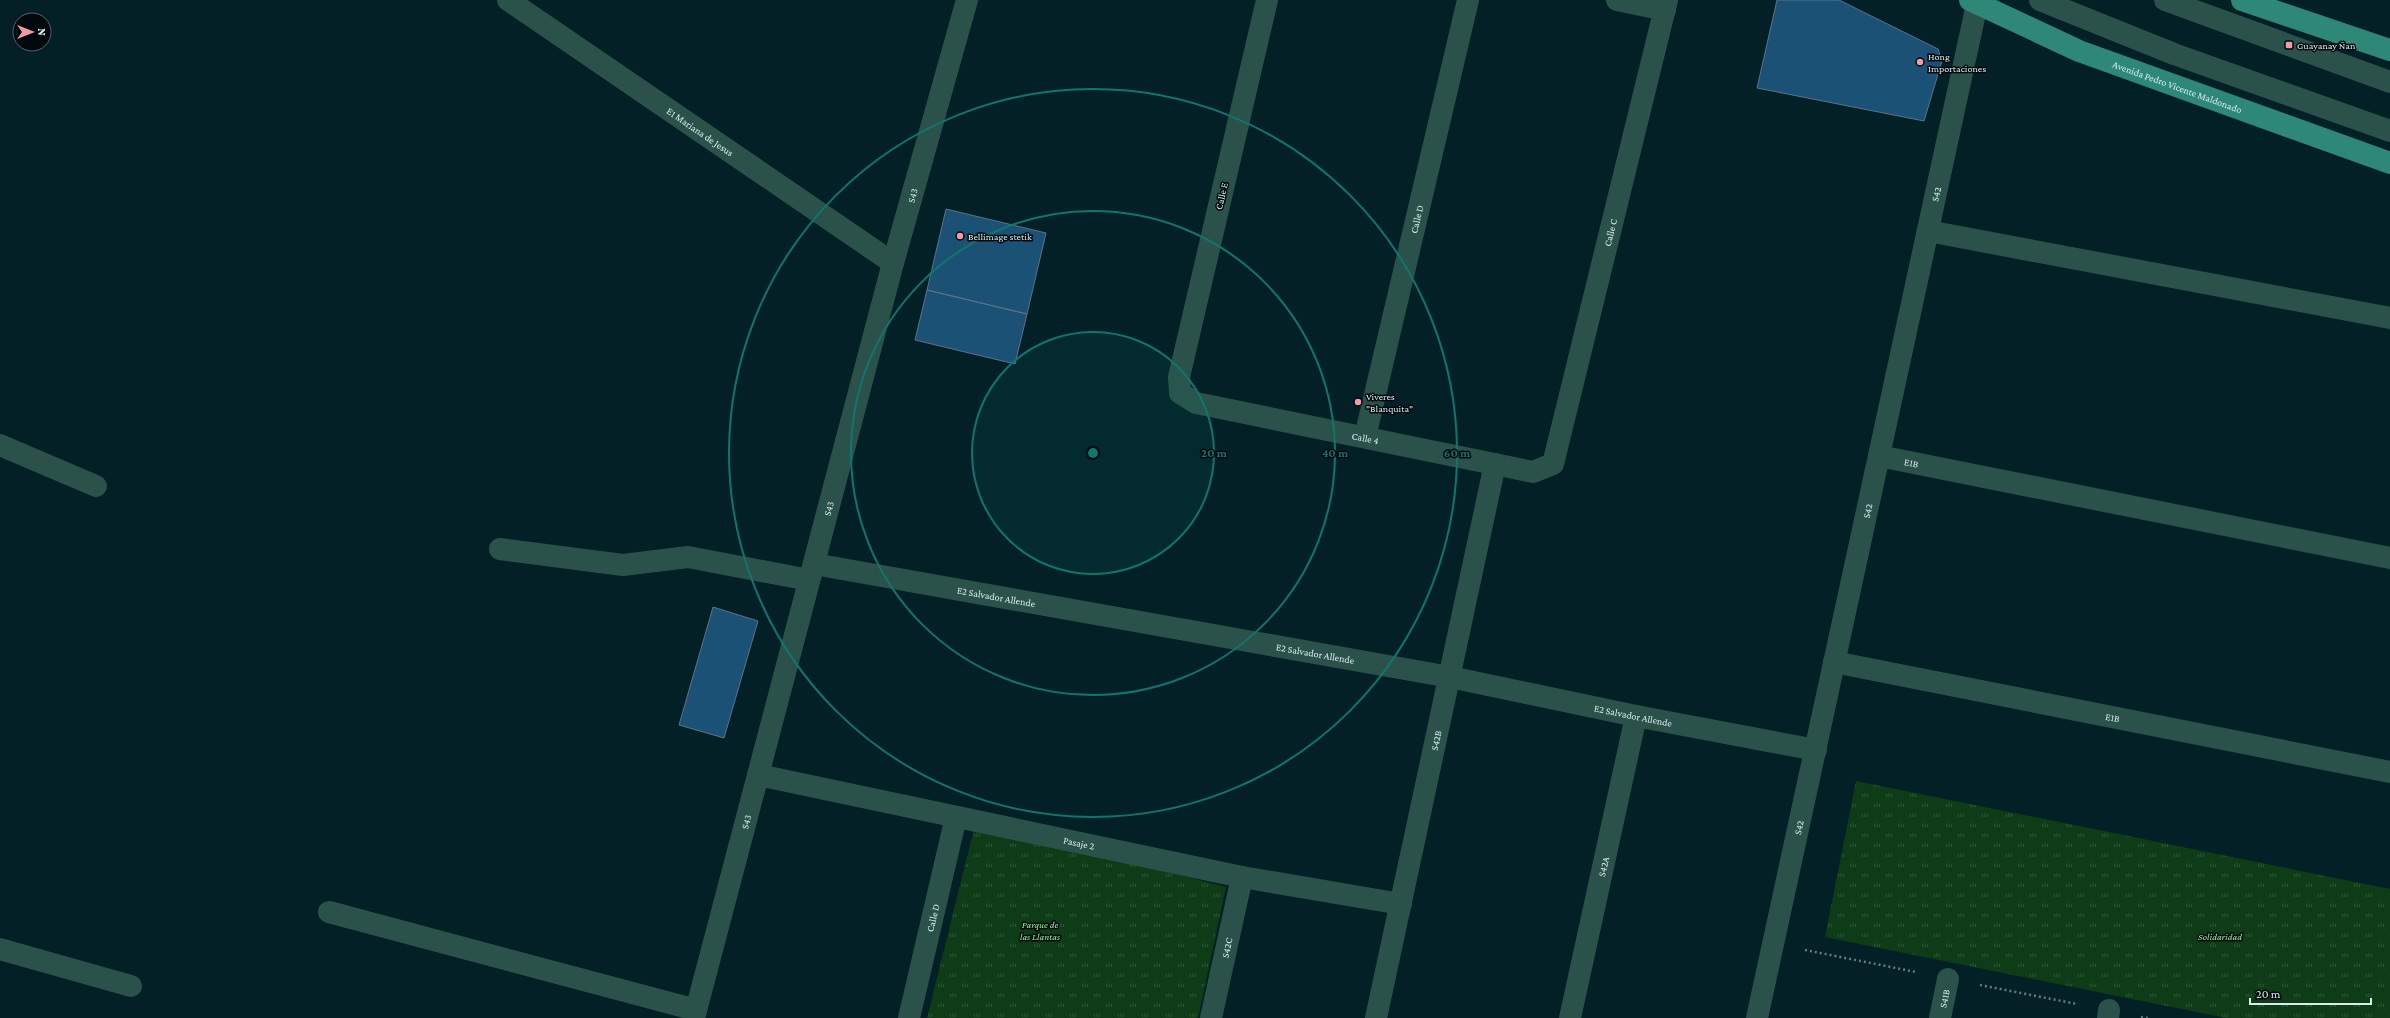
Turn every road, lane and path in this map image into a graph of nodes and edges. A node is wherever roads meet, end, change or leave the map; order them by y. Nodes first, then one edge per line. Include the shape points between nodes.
1 (508, 0) edge
2 (967, 0) edge
3 (1267, 0) edge
4 (1468, 0) edge
5 (1617, 0) edge
6 (2040, 0) edge
7 (2165, 0) edge
8 (2242, 0) edge
9 (1974, 2) edge
10 (1666, 5) edge
11 (2390, 50) edge
12 (2390, 82) edge
13 (2390, 131) edge
14 (2390, 163) edge
15 (1928, 232) junction
16 (893, 262) junction
17 (2390, 318) edge
18 (1180, 393) joint
19 (1365, 437) junction
20 (0, 445) edge
21 (1879, 456) junction
22 (1495, 464) junction
23 (1553, 464) joint
24 (96, 486) dead end
25 (500, 549) dead end
26 (2390, 558) edge
27 (812, 572) junction
28 (1834, 662) junction
29 (1450, 677) junction
30 (1636, 716) junction
31 (1816, 750) junction
32 (2390, 772) edge
33 (758, 775) junction
34 (956, 817) junction
35 (1242, 877) junction
36 (1401, 904) junction
37 (329, 912) dead end
38 (0, 949) edge
39 (1948, 978) dead end
40 (131, 986) dead end
41 (695, 1014) edge
42 (909, 1018) edge
43 (1211, 1018) edge
44 (1376, 1018) edge
45 (1570, 1018) edge
46 (1757, 1018) edge
47 (1940, 1018) edge

1 - 16 street, E1 Mariana de Jesus
2 - 16 street, S43
3 - 18 street, Calle E via 1179,377
4 - 19 street, Calle D
5 - 10 street
6 - 13 street via 2174,54
7 - 12 street
8 - 11 main road
9 - 14 main road, Avenida Pedro Vicente Maldonado via 2079,51
9 - 15 street, S42
10 - 23 street, Calle C
15 - 17 street
15 - 21 street, S42
16 - 27 street, S43
18 - 19 street, Calle 4 via 1196,403
19 - 22 street, Calle 4
20 - 24 street
21 - 26 street, E1B
21 - 28 street, S42
22 - 23 street, Calle 4 via 1533,472
22 - 29 street, S42B
25 - 27 street, E2 Salvador Allende via 623,565 688,557
27 - 29 street, E2 Salvador Allende
27 - 33 street, S43
28 - 31 street, S42
28 - 32 street, E1B
29 - 30 street, E2 Salvador Allende
29 - 36 street, S42B
30 - 31 street, E2 Salvador Allende
30 - 45 street, S42A
31 - 46 street, S42
33 - 34 street, Pasaje 2
33 - 41 street, S43
34 - 35 street, Pasaje 2
34 - 42 street, Calle D
35 - 36 street, Pasaje 2
35 - 43 street, S42C
36 - 44 street, S42B
37 - 41 street
38 - 40 street
39 - 47 street, S41B

